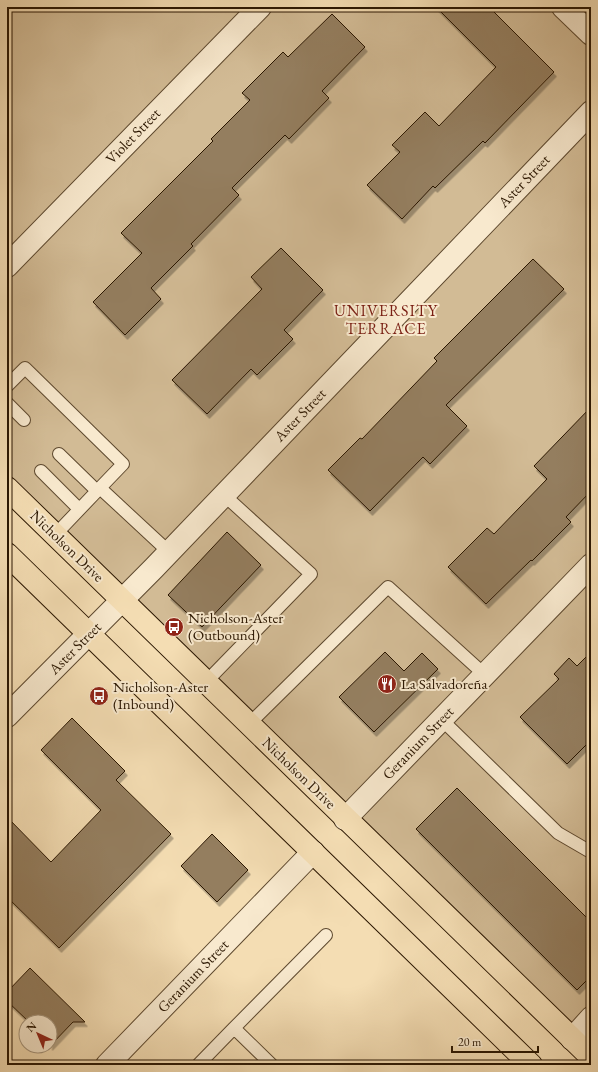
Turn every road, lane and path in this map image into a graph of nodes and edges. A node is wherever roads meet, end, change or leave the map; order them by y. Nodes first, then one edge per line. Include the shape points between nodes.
1 (260, 7) edge
2 (563, 7) edge
3 (591, 34) edge
4 (591, 112) edge
5 (7, 266) edge
6 (7, 386) edge
7 (7, 403) edge
8 (24, 420) dead end
9 (59, 454) dead end
10 (40, 471) dead end
11 (7, 488) edge
12 (98, 489) junction
13 (224, 495) junction
14 (79, 509) junction
15 (55, 535) junction
16 (169, 552) junction
17 (7, 554) edge
18 (591, 566) edge
19 (122, 600) junction
20 (89, 634) junction
21 (485, 675) junction
22 (206, 682) junction
23 (7, 716) edge
24 (441, 720) junction
25 (249, 724) junction
26 (345, 819) junction
27 (591, 849) edge
28 (313, 852) junction
29 (326, 935) dead end
30 (591, 1018) edge
31 (234, 1028) junction
32 (500, 1035) junction
33 (572, 1039) junction
34 (591, 1057) edge
35 (107, 1065) edge
36 (198, 1065) edge
37 (272, 1065) edge
38 (531, 1065) edge
39 (541, 1065) edge

1 - 5 street, Violet Street
2 - 3 street
4 - 13 street, Aster Street
6 - 12 lane via 25,368 124,464
7 - 8 lane
9 - 12 lane
10 - 14 lane
11 - 15 main road, Nicholson Drive
12 - 14 lane
12 - 16 lane
13 - 16 street, Aster Street
13 - 22 lane via 311,574
14 - 15 lane
15 - 19 main road, Nicholson Drive
16 - 19 street, Aster Street
17 - 20 main road
18 - 21 street, Geranium Street
19 - 20 street, Aster Street
19 - 22 main road, Nicholson Drive
20 - 23 street, Aster Street
20 - 28 main road
21 - 24 street, Geranium Street
21 - 25 lane via 388,586
22 - 25 main road, Nicholson Drive
24 - 26 street, Geranium Street
24 - 27 lane via 558,833 589,851
25 - 26 main road, Nicholson Drive
26 - 33 main road, Nicholson Drive
28 - 32 main road
28 - 35 street, Geranium Street
29 - 31 lane
30 - 33 street
31 - 36 lane
31 - 37 lane
32 - 38 main road
32 - 39 main road
33 - 34 main road, Nicholson Drive

